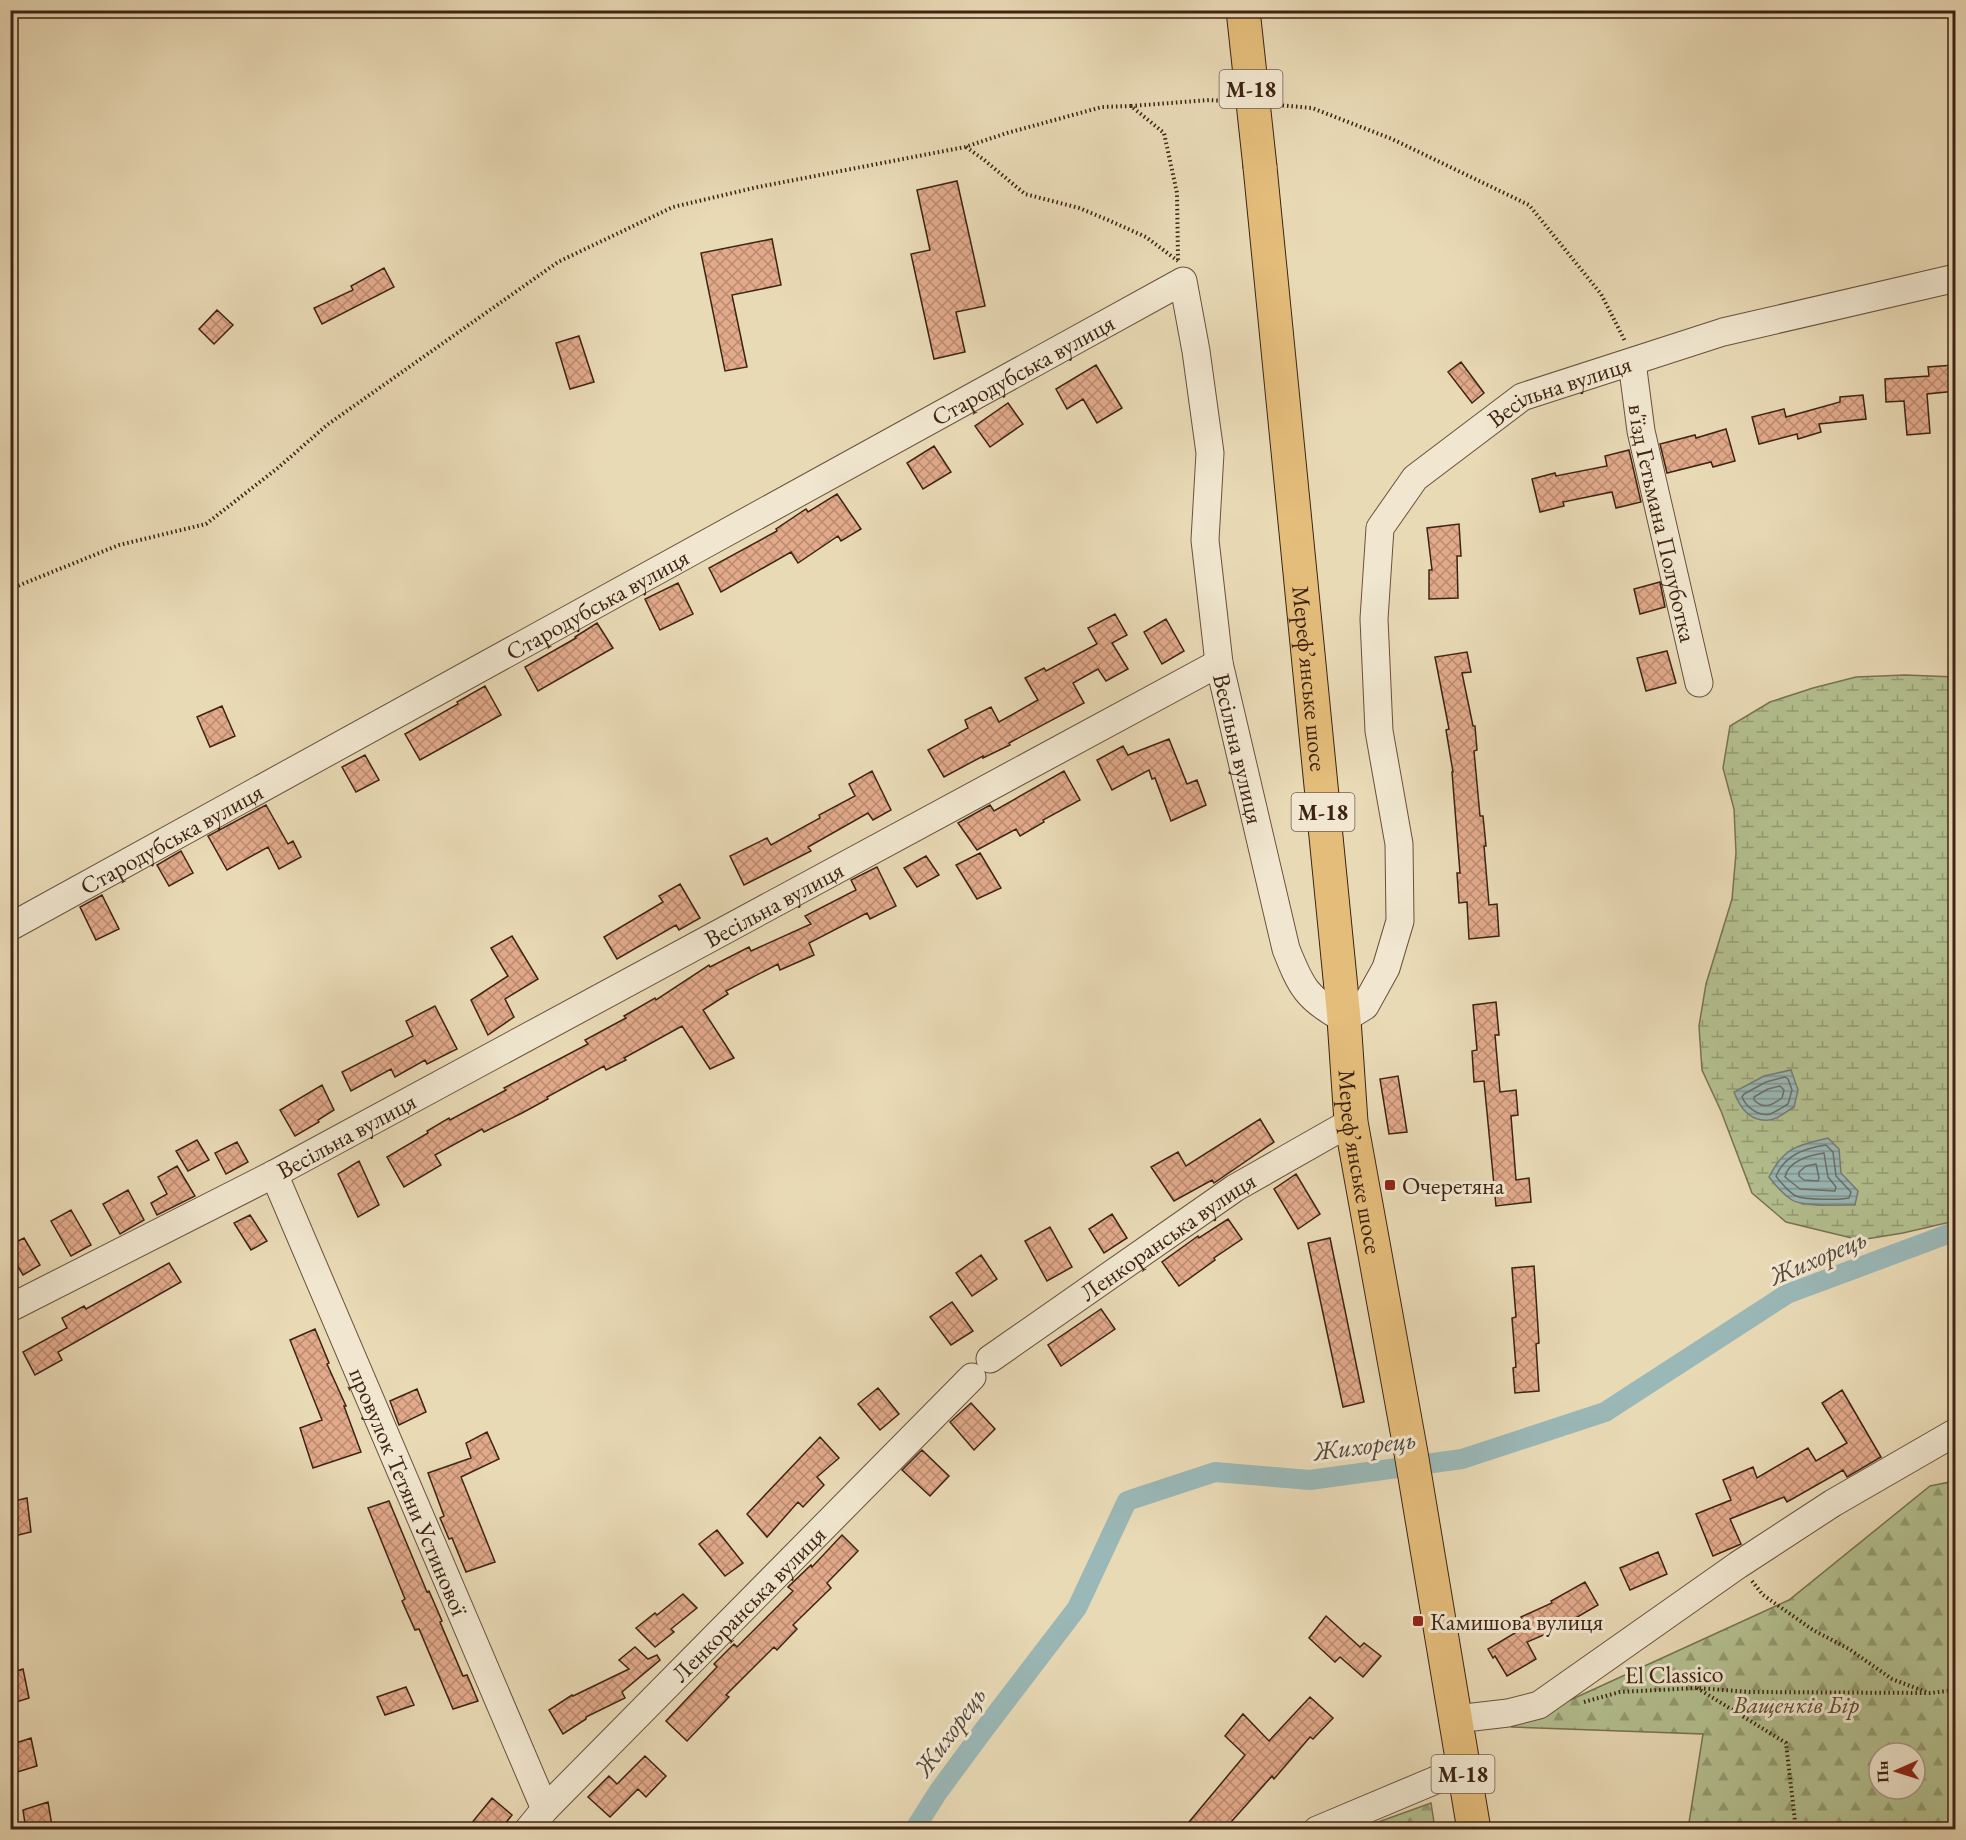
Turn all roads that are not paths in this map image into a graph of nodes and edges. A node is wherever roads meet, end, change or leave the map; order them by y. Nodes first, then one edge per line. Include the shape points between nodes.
1 (1243, 10) edge
2 (1956, 278) edge
3 (1632, 362) junction
4 (1219, 663) junction
5 (1699, 683) dead end
6 (10, 927) edge
7 (1344, 1019) junction
8 (1351, 1122) junction
9 (274, 1174) junction
10 (10, 1308) edge
11 (1956, 1432) edge
12 (1456, 1719) junction
13 (1462, 1769) junction
14 (545, 1809) junction
15 (528, 1830) edge
16 (1317, 1830) edge
17 (1474, 1830) edge

1 - 7 highway, Мереф’янське шосе / М-18, bridge
2 - 3 street, Весільна вулиця via 1723,332
3 - 5 street, в'їзд Гетьмана Полуботка via 1641,431
3 - 7 street, Весільна вулиця via 1522,398 1415,478 1380,528 1374,619 1379,731 1399,844 1400,921 1386,968 1365,1006
4 - 6 street, Стародубська вулиця via 1205,540 1210,453 1181,271
4 - 7 street, Весільна вулиця via 1286,949 1298,979 1312,997
4 - 9 street, Весільна вулиця
7 - 8 highway, Мереф’янське шосе / М-18
8 - 12 highway, Мереф’янське шосе / М-18
8 - 14 street, Ленкоранська вулиця via 1235,1188 981,1368
9 - 10 street, Весільна вулиця
9 - 14 street, провулок Тетяни Устинової
11 - 12 street via 1833,1503 1738,1565 1539,1705
12 - 13 highway, М-18
13 - 16 street
13 - 17 highway, М-18
14 - 15 street, Ленкоранська вулиця

